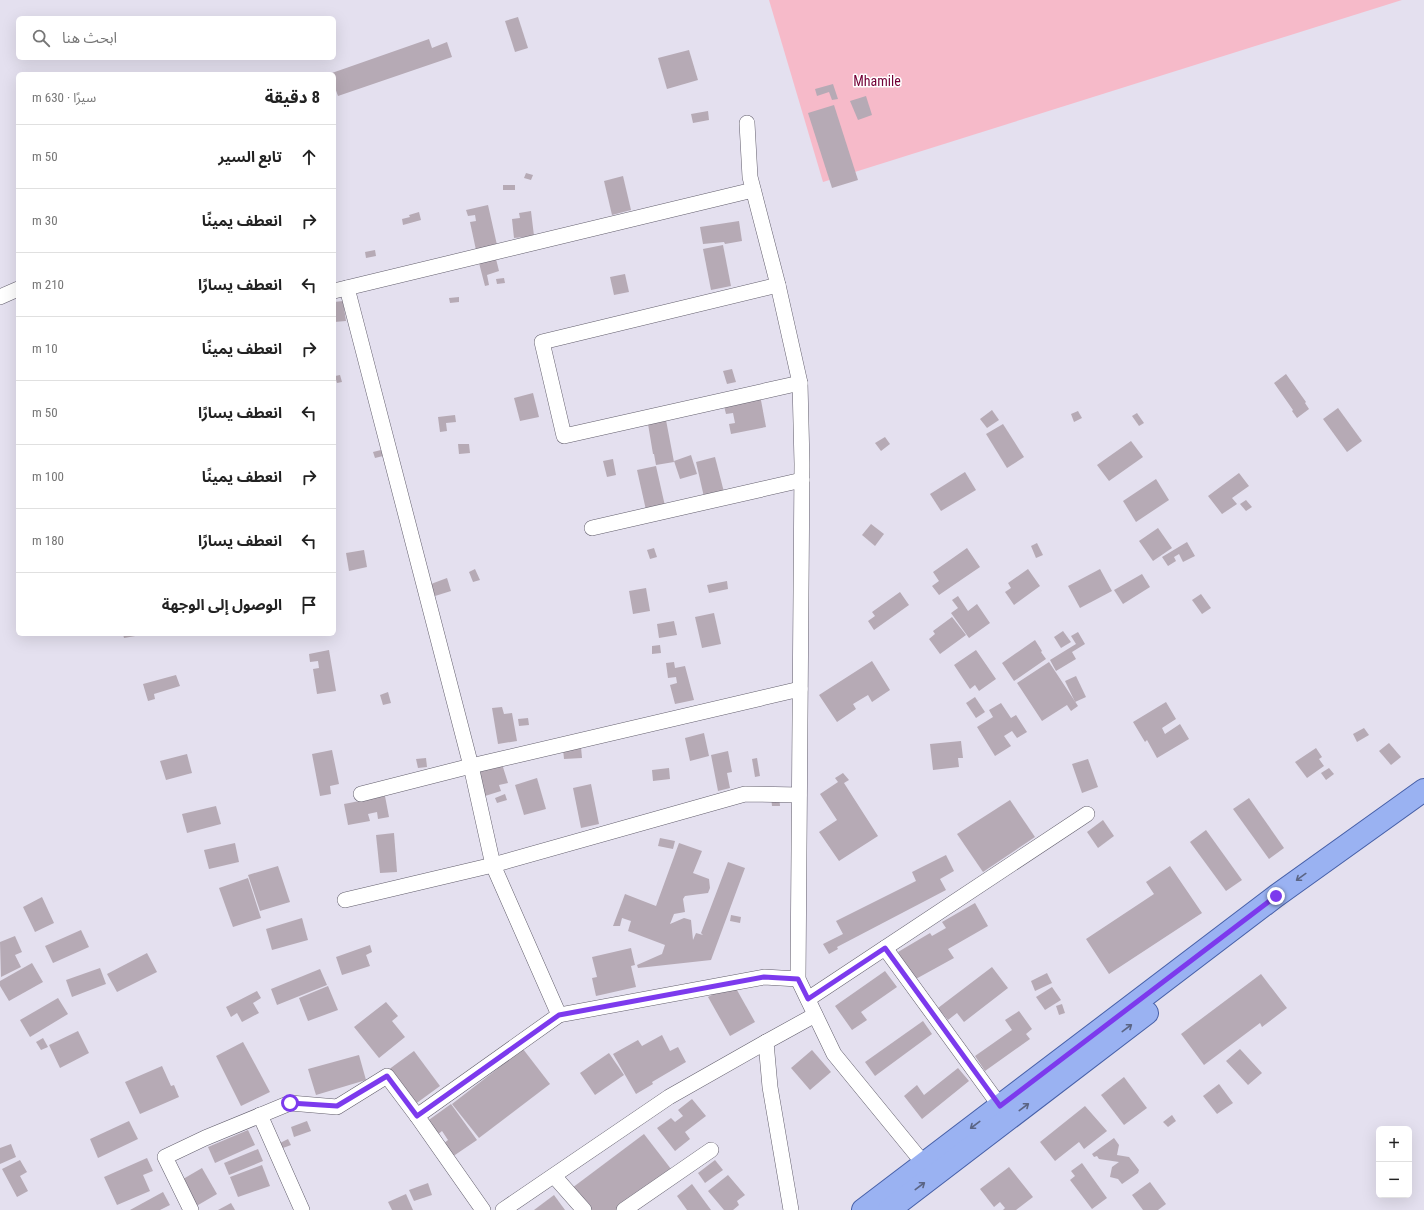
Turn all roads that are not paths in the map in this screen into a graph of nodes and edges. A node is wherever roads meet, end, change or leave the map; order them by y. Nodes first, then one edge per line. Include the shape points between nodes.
1 (747, 123) dead end
2 (753, 190) junction
3 (778, 285) junction
4 (340, 289) edge
5 (16, 290) edge
6 (0, 297) edge
7 (800, 383) junction
8 (802, 480) junction
9 (592, 528) dead end
10 (800, 689) junction
11 (471, 766) junction
12 (1424, 790) edge
13 (362, 794) dead end
14 (799, 796) junction
15 (1424, 804) edge
16 (1087, 814) dead end
17 (493, 865) junction
18 (345, 900) dead end
19 (885, 948) junction
20 (798, 979) junction
21 (808, 999) junction
22 (559, 1015) junction
23 (815, 1015) junction
24 (766, 1042) junction
25 (1000, 1106) junction
26 (260, 1115) junction
27 (417, 1116) junction
28 (711, 1150) dead end
29 (924, 1164) junction
30 (554, 1176) junction
31 (191, 1210) edge
32 (302, 1210) edge
33 (483, 1210) edge
34 (503, 1210) edge
35 (584, 1210) edge
36 (624, 1210) edge
37 (791, 1210) edge
38 (864, 1210) edge
39 (889, 1210) edge

1 - 2 street
2 - 3 street
2 - 4 street
3 - 7 street
3 - 7 street via 542,342 564,436
4 - 11 street
5 - 6 street
7 - 8 street
8 - 9 street
8 - 10 street
10 - 11 street
10 - 14 street
11 - 13 street
11 - 17 street
12 -> 25 main road via 1276,896
14 - 17 street via 745,794
14 - 20 street
39 -> 15 main road via 1386,830
16 - 19 street
17 - 18 street
17 - 22 street
19 - 21 street
19 - 25 street
20 - 21 street
20 - 22 street via 764,977
21 - 23 street
22 - 27 street
23 - 24 street
23 - 29 street via 834,1054
24 - 30 street via 669,1097
24 - 37 street via 770,1087
25 -> 29 main road
26 - 27 street via 290,1103 337,1106 387,1076
26 - 31 street via 165,1157
26 - 32 street
27 - 33 street
28 - 36 street
29 - 38 main road
30 - 34 street
30 - 35 street

